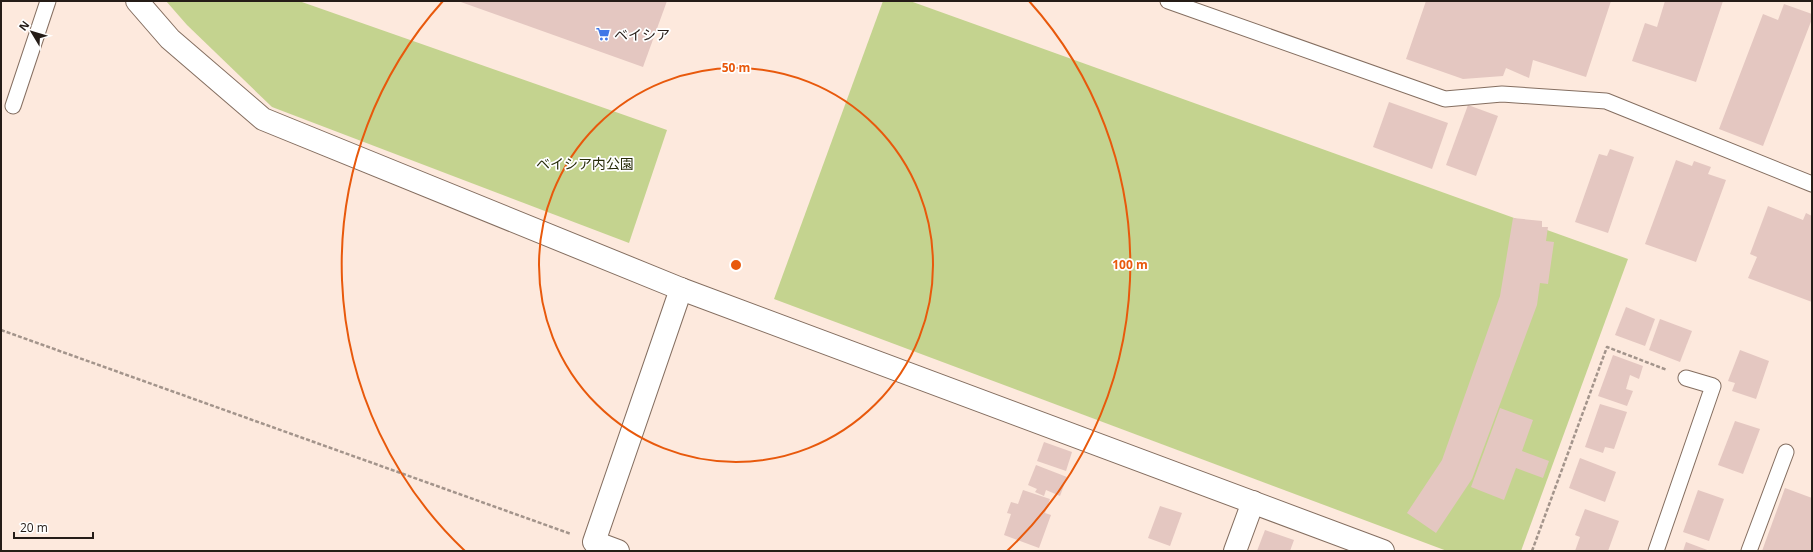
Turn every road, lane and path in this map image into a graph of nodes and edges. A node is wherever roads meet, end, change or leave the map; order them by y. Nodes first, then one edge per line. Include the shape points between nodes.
1 (48, 1) edge
2 (137, 1) edge
3 (1168, 1) edge
4 (13, 106) dead end
5 (1812, 184) edge
6 (681, 289) junction
7 (1, 330) edge
8 (1686, 378) joint
9 (1786, 452) dead end
10 (1253, 502) junction
11 (594, 542) junction
12 (618, 551) edge
13 (1235, 551) edge
14 (1383, 551) edge
15 (1532, 551) edge
16 (1656, 551) edge
17 (1749, 551) edge

1 - 4 lane
2 - 6 street via 170,38 263,119
3 - 5 lane via 1445,99 1502,94 1606,101
6 - 10 street
6 - 11 street
7 - 11 path
8 - 15 path via 1607,347
8 - 16 lane via 1713,386
9 - 17 lane
10 - 13 street
10 - 14 street
11 - 12 street

